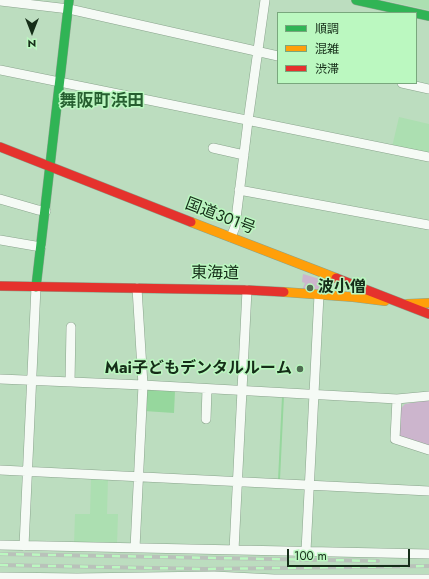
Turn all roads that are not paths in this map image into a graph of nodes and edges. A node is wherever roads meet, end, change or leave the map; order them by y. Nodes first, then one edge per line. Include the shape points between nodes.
1 (265, 0) edge
2 (356, 0) edge
3 (0, 1) edge
4 (69, 5) edge
5 (411, 12) edge
6 (417, 13) edge
7 (429, 16) edge
8 (257, 51) junction
9 (277, 56) edge
10 (0, 70) edge
11 (61, 82) junction
12 (406, 84) edge
13 (429, 89) edge
14 (248, 121) junction
15 (0, 146) edge
16 (213, 148) dead end
17 (244, 155) junction
18 (429, 158) edge
19 (51, 166) junction
20 (239, 190) junction
21 (0, 199) edge
22 (46, 211) junction
23 (429, 225) edge
24 (231, 237) junction
25 (0, 240) edge
26 (41, 247) junction
27 (0, 286) edge
28 (36, 287) junction
29 (137, 288) junction
30 (247, 290) junction
31 (319, 295) junction
32 (406, 304) junction
33 (428, 309) edge
34 (71, 327) dead end
35 (0, 379) edge
36 (32, 381) junction
37 (70, 382) junction
38 (143, 385) junction
39 (207, 389) junction
40 (242, 390) junction
41 (314, 395) junction
42 (429, 396) edge
43 (397, 399) junction
44 (206, 419) dead end
45 (429, 450) edge
46 (0, 470) edge
47 (28, 472) junction
48 (138, 477) junction
49 (237, 482) junction
50 (310, 486) junction
51 (429, 492) edge
52 (0, 545) edge
53 (24, 546) junction
54 (135, 548) junction
55 (234, 550) junction
56 (306, 551) junction
57 (429, 554) edge
58 (0, 577) edge
59 (214, 578) edge
60 (282, 578) edge
61 (68, 579) edge
62 (275, 579) edge
63 (370, 579) edge
64 (429, 579) edge

1 - 8 street
2 - 5 main road
3 - 4 street
4 - 8 street
4 - 11 main road
6 - 7 main road
8 - 9 street
8 - 14 street
10 - 11 street
11 - 14 street
11 - 19 main road
12 - 13 street
14 - 17 street
14 - 18 street
15 - 19 main road, 国道301号
16 - 17 street
17 - 20 street
19 - 22 main road
19 - 24 main road, 国道301号
20 - 23 street
20 - 24 street via 235,227
21 - 22 street
22 - 26 main road
24 - 32 main road, 国道301号
25 - 26 street
26 - 28 main road
27 - 28 main road, 東海道
28 - 29 main road, 東海道
28 - 36 street
29 - 30 main road, 東海道
29 - 38 street
30 - 31 main road, 東海道
30 - 40 street
31 - 32 main road, 東海道
31 - 41 street
32 - 33 main road, 国道301号
34 - 37 street
35 - 36 street
36 - 37 street
36 - 47 street
37 - 38 street
38 - 39 street
38 - 48 street
39 - 40 street
39 - 44 street
40 - 41 street
40 - 49 street
41 - 43 street
41 - 50 street
42 - 43 street
43 - 45 street via 395,439
46 - 47 street
47 - 48 street
47 - 53 street
48 - 49 street
48 - 54 street
49 - 50 street
49 - 55 street
50 - 51 street
50 - 56 street
52 - 53 street
53 - 54 street
54 - 55 street
55 - 56 street
56 - 57 street
58 - 61 street
59 - 61 street
59 - 62 street
60 - 62 street
60 - 63 street
63 - 64 street

